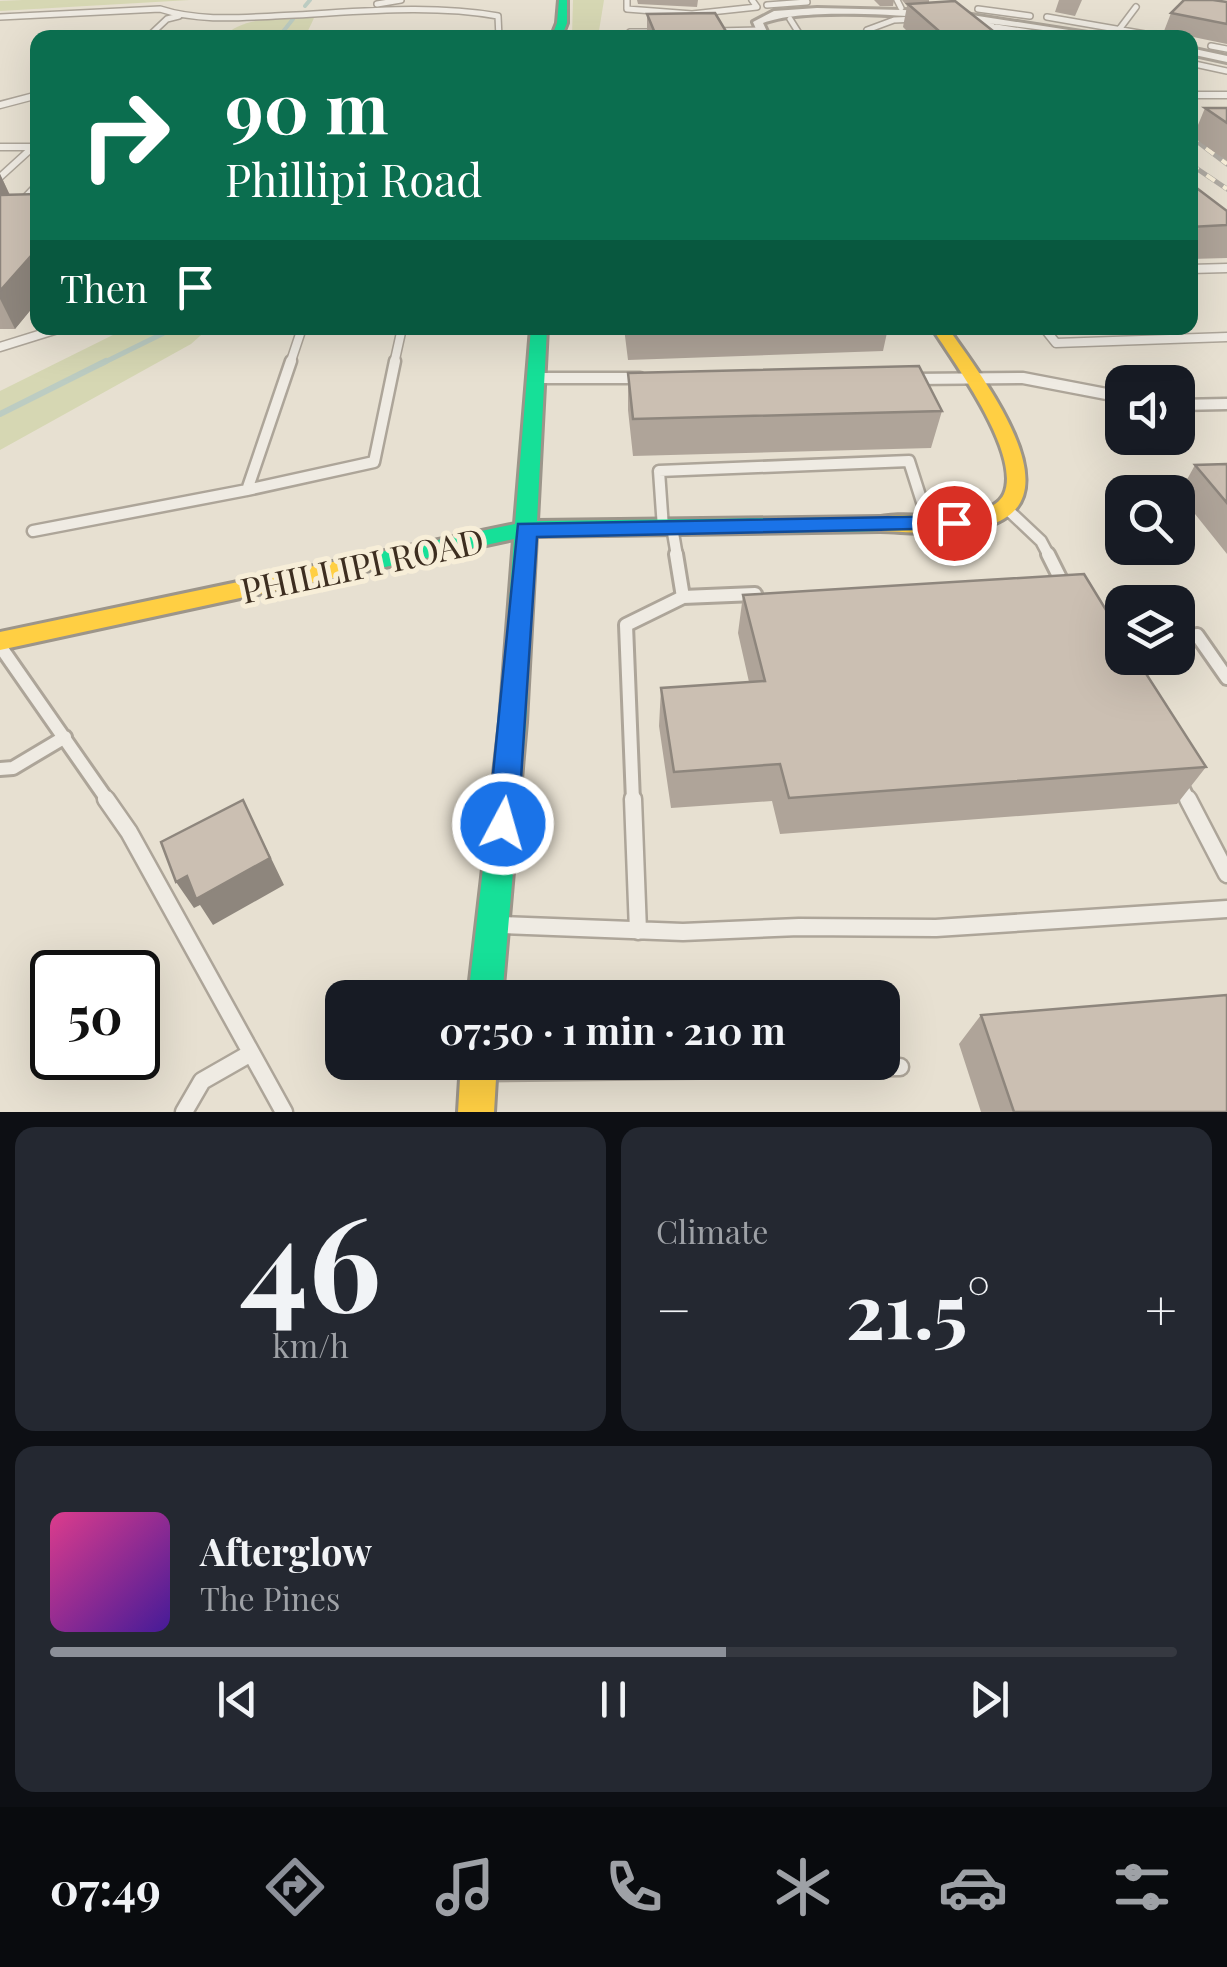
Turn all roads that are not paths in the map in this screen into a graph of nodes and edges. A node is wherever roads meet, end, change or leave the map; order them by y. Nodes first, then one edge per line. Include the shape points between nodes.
1 (402, 0) edge
2 (546, 0) edge
3 (564, 0) edge
4 (626, 0) edge
5 (752, 0) edge
6 (977, 0) edge
7 (436, 1) edge
8 (808, 2) edge
9 (899, 4) edge
10 (1136, 7) dead end
11 (437, 9) junction
12 (745, 9) junction
13 (767, 10) edge
14 (974, 12) junction
15 (182, 16) junction
16 (1030, 16) dead end
17 (0, 17) edge
18 (436, 17) dead end
19 (1046, 18) dead end
20 (790, 19) dead end
21 (992, 26) junction
22 (155, 30) edge
23 (498, 30) edge
24 (546, 30) edge
25 (559, 30) edge
26 (797, 30) edge
27 (867, 30) edge
28 (997, 30) edge
29 (1017, 30) edge
30 (1090, 30) edge
31 (1098, 30) edge
32 (1119, 30) edge
33 (1211, 46) dead end
34 (1227, 49) edge
35 (1198, 53) edge
36 (1227, 59) edge
37 (1198, 65) edge
38 (1227, 71) edge
39 (1227, 95) edge
40 (1198, 96) edge
41 (30, 97) edge
42 (0, 105) edge
43 (0, 147) edge
44 (30, 147) edge
45 (30, 151) edge
46 (0, 177) edge
47 (30, 193) edge
48 (9, 216) edge
49 (1227, 268) edge
50 (1198, 269) edge
51 (40, 335) edge
52 (300, 335) edge
53 (401, 335) edge
54 (539, 335) edge
55 (944, 335) edge
56 (1050, 335) edge
57 (1227, 337) edge
58 (0, 348) edge
59 (536, 378) junction
60 (654, 378) edge
61 (892, 379) edge
62 (971, 380) junction
63 (1105, 394) edge
64 (1227, 404) edge
65 (1195, 405) edge
66 (246, 490) junction
67 (1012, 501) junction
68 (929, 524) junction
69 (668, 528) junction
70 (526, 530) junction
71 (32, 531) dead end
72 (1044, 584) edge
73 (1063, 584) junction
74 (778, 594) edge
75 (683, 597) junction
76 (1074, 600) edge
77 (1197, 635) dead end
78 (0, 644) edge
79 (1227, 678) edge
80 (65, 737) junction
81 (1170, 766) edge
82 (0, 769) edge
83 (1227, 874) edge
84 (1227, 910) edge
85 (493, 925) junction
86 (638, 930) junction
87 (488, 980) edge
88 (252, 1053) junction
89 (478, 1080) edge
90 (184, 1112) edge
91 (284, 1112) edge
92 (476, 1112) edge

1 - 15 lane
2 - 24 main road
3 - 25 main road
4 - 12 lane via 627,9 648,13
5 - 12 lane via 756,7
6 - 14 lane
7 - 11 lane
8 - 13 lane
9 - 13 street
9 - 14 street
10 - 32 lane
11 - 15 lane
11 - 18 lane
11 - 23 lane via 495,14
12 - 13 lane
14 - 16 lane
14 - 30 street
15 - 17 lane via 160,9
15 - 22 lane
19 - 31 lane
20 - 26 lane
21 - 27 lane via 943,18 894,20
21 - 28 lane
21 - 29 lane
33 - 34 lane
35 - 36 street
37 - 38 lane
39 - 40 lane
41 - 42 lane
43 - 44 lane
45 - 46 lane
47 - 48 lane
49 - 50 lane
51 - 58 lane
52 - 66 lane
53 - 66 lane via 374,462
54 - 59 main road
55 - 62 main road
56 - 57 lane via 1056,342
59 - 60 lane
59 - 70 main road
61 - 62 lane
62 - 63 lane via 1023,378
62 - 67 main road via 1022,477
64 - 65 lane
66 - 71 lane
67 - 68 main road, PHILLIPI ROAD via 968,520
67 - 73 lane
68 - 69 main road, PHILLIPI ROAD
68 - 69 lane via 909,461 659,472
69 - 70 main road, PHILLIPI ROAD
69 - 75 lane
70 - 78 main road, PHILLIPI ROAD
70 - 85 main road
72 - 73 lane
73 - 76 lane
74 - 75 lane
75 - 86 lane via 626,626
77 - 79 lane
78 - 80 lane
80 - 82 lane
80 - 88 lane via 129,832
81 - 83 lane
84 - 86 lane via 936,928
85 - 86 lane
85 - 87 main road
88 - 90 lane via 202,1082
88 - 91 lane
89 - 92 main road

